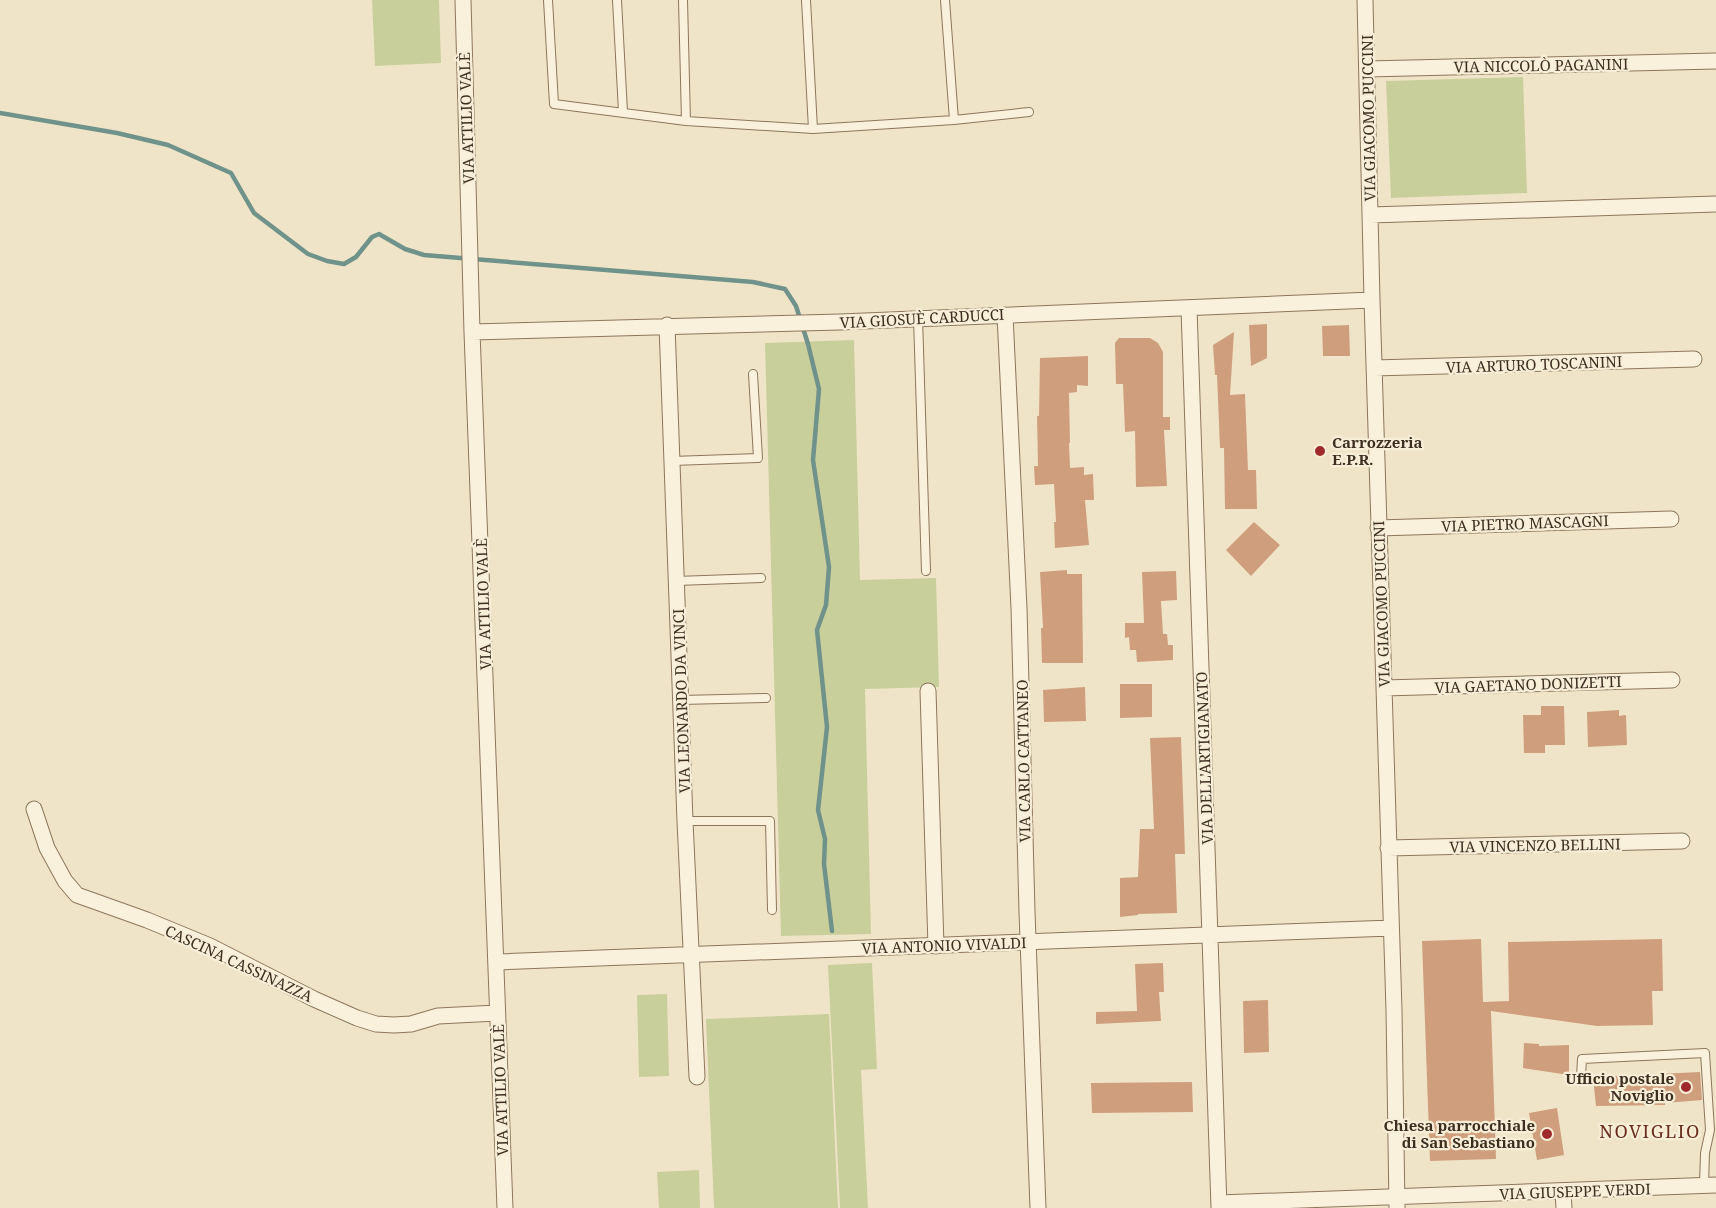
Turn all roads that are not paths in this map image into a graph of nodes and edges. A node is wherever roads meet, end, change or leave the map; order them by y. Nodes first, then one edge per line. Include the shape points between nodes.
1 (463, 0) edge
2 (548, 0) edge
3 (617, 0) edge
4 (683, 0) edge
5 (806, 0) edge
6 (945, 0) edge
7 (1365, 0) edge
8 (1716, 61) edge
9 (1367, 69) junction
10 (623, 112) junction
11 (1029, 112) dead end
12 (954, 120) junction
13 (686, 121) junction
14 (813, 129) junction
15 (1716, 204) edge
16 (1371, 215) junction
17 (1372, 300) junction
18 (1189, 308) junction
19 (1005, 315) junction
20 (918, 318) junction
21 (667, 325) junction
22 (472, 332) junction
23 (1694, 359) dead end
24 (1374, 368) junction
25 (753, 374) dead end
26 (672, 461) junction
27 (1671, 519) dead end
28 (1378, 528) junction
29 (926, 572) dead end
30 (761, 578) dead end
31 (676, 581) junction
32 (1672, 680) dead end
33 (1384, 688) junction
34 (928, 691) dead end
35 (766, 698) dead end
36 (681, 700) junction
37 (34, 810) dead end
38 (685, 820) junction
39 (1682, 841) dead end
40 (1388, 848) junction
41 (772, 910) dead end
42 (1391, 928) junction
43 (1211, 935) junction
44 (1028, 942) junction
45 (936, 946) junction
46 (691, 955) junction
47 (496, 962) junction
48 (497, 1013) junction
49 (697, 1077) dead end
50 (1581, 1077) dead end
51 (1710, 1185) edge
52 (1563, 1191) junction
53 (1397, 1203) edge
54 (1219, 1206) edge
55 (505, 1208) edge
56 (1038, 1208) edge
57 (1564, 1208) edge

1 - 22 street, VIA ATTILIO VALÈ
2 - 10 lane via 554,104
3 - 10 lane
4 - 13 lane
5 - 14 lane
6 - 12 lane
7 - 9 street, VIA GIACOMO PUCCINI
8 - 9 street, VIA NICCOLÒ PAGANINI
9 - 16 street, VIA GIACOMO PUCCINI
10 - 13 lane
11 - 12 lane
12 - 14 lane
13 - 14 lane
15 - 16 street
16 - 17 street, VIA GIACOMO PUCCINI
17 - 18 street, VIA GIOSUÈ CARDUCCI
17 - 24 street, VIA GIACOMO PUCCINI
18 - 19 street, VIA GIOSUÈ CARDUCCI
18 - 43 street, VIA DELL'ARTIGIANATO
19 - 20 street, VIA GIOSUÈ CARDUCCI
19 - 44 street, VIA CARLO CATTANEO via 1019,608
20 - 21 street, VIA GIOSUÈ CARDUCCI
20 - 29 lane
21 - 22 street, VIA GIOSUÈ CARDUCCI
21 - 26 street, VIA LEONARDO DA VINCI
22 - 47 street, VIA ATTILIO VALÈ
23 - 24 street, VIA ARTURO TOSCANINI
24 - 28 street, VIA GIACOMO PUCCINI
25 - 26 lane via 758,458
26 - 31 street, VIA LEONARDO DA VINCI
27 - 28 street, VIA PIETRO MASCAGNI
28 - 33 street, VIA GIACOMO PUCCINI
30 - 31 lane
31 - 36 street, VIA LEONARDO DA VINCI
32 - 33 street, VIA GAETANO DONIZETTI
33 - 40 street, VIA GIACOMO PUCCINI
34 - 45 street
35 - 36 lane
36 - 38 street, VIA LEONARDO DA VINCI
37 - 48 street, CASCINA CASSINAZZA via 47,848 77,895 210,946 357,1018 394,1025 438,1016
38 - 41 lane via 770,821
38 - 46 street, VIA LEONARDO DA VINCI
39 - 40 street, VIA VINCENZO BELLINI
40 - 42 street, VIA GIACOMO PUCCINI
42 - 43 street, VIA ANTONIO VIVALDI
42 - 53 street, VIA GIACOMO PUCCINI
43 - 44 street, VIA ANTONIO VIVALDI
43 - 54 street, VIA DELL'ARTIGIANATO
44 - 45 street, VIA ANTONIO VIVALDI
44 - 56 street, VIA CARLO CATTANEO
45 - 46 street, VIA ANTONIO VIVALDI
46 - 47 street, VIA ANTONIO VIVALDI
46 - 49 street, VIA LEONARDO DA VINCI
47 - 48 street, VIA ATTILIO VALÈ
48 - 55 street, VIA ATTILIO VALÈ
50 - 51 lane via 1582,1059 1706,1053 1710,1130 1705,1153
51 - 52 street, VIA GIUSEPPE VERDI
52 - 53 street, VIA GIUSEPPE VERDI
52 - 57 street
53 - 54 street, VIA GIUSEPPE VERDI

